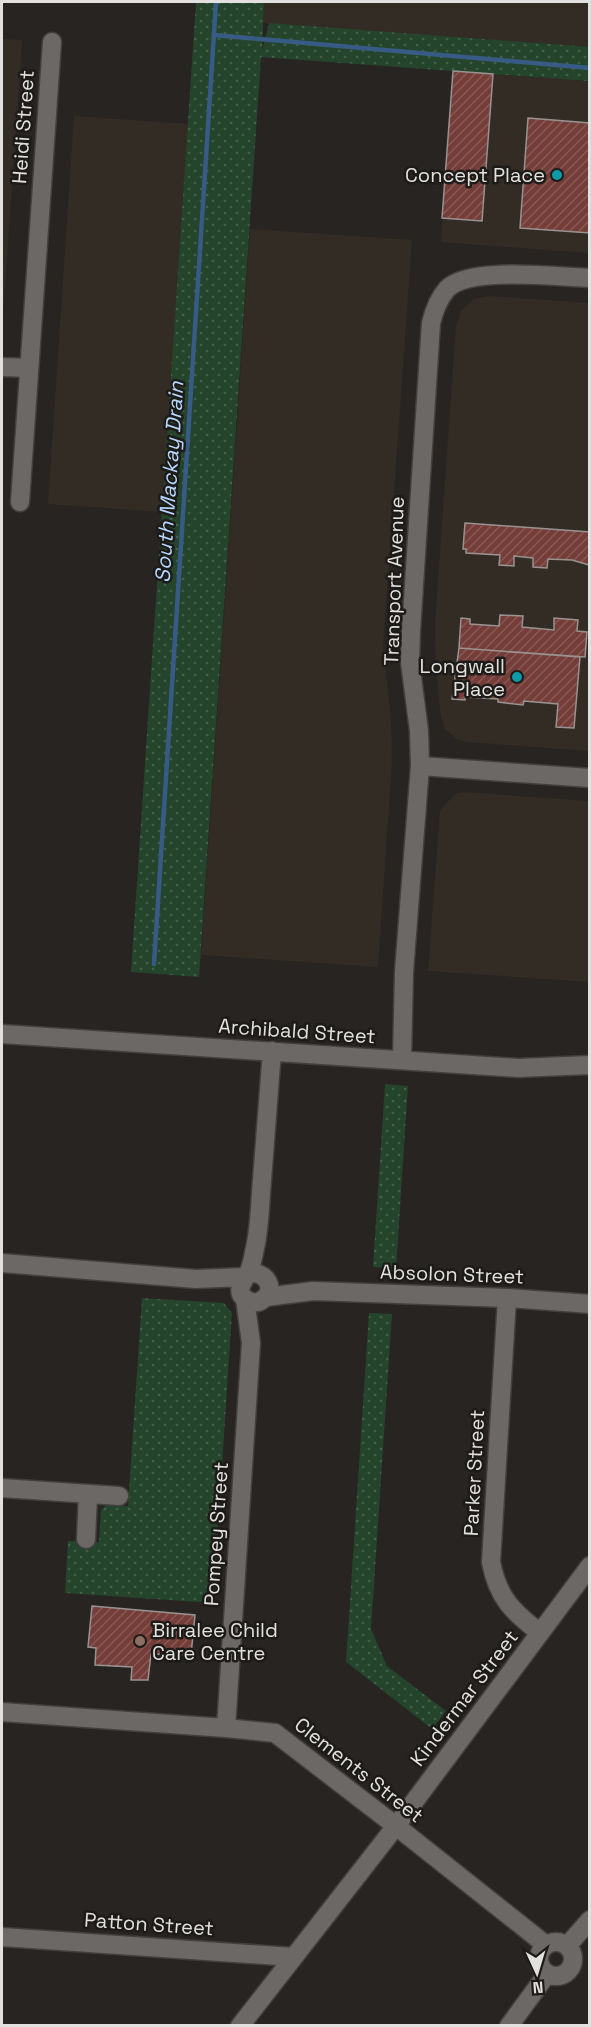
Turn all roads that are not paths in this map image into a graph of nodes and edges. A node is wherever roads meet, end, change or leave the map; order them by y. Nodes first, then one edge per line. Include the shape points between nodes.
1 (52, 42) dead end
2 (590, 278) edge
3 (2, 366) edge
4 (30, 368) junction
5 (20, 502) dead end
6 (420, 766) junction
7 (590, 778) edge
8 (2, 1034) edge
9 (272, 1051) junction
10 (402, 1060) junction
11 (590, 1065) edge
12 (2, 1263) edge
13 (255, 1287) junction
14 (507, 1298) junction
15 (590, 1304) edge
16 (2, 1488) edge
17 (88, 1494) junction
18 (119, 1496) dead end
19 (86, 1539) dead end
20 (590, 1566) edge
21 (540, 1633) junction
22 (2, 1713) edge
23 (226, 1728) junction
24 (396, 1826) junction
25 (590, 1920) edge
26 (2, 1937) edge
27 (546, 1946) junction
28 (567, 1946) junction
29 (294, 1957) junction
30 (547, 1974) junction
31 (240, 2025) edge
32 (509, 2025) edge

1 - 4 street, Heidi Street
2 - 6 street, Transport Avenue via 481,276 447,288 437,304 431,323 411,631 410,662
3 - 4 street
4 - 5 street, Heidi Street
6 - 7 street
6 - 10 street, Transport Avenue via 404,972
8 - 9 street, Archibald Street
9 - 10 street, Archibald Street
9 - 13 street, Pompey Street
10 - 11 street, Archibald Street via 518,1068
12 - 13 street, Absolon Street
13 - 14 street, Absolon Street
13 - 23 street, Pompey Street
14 - 15 street, Absolon Street
14 - 21 street, Parker Street via 491,1562 495,1581 509,1606
16 - 17 street
17 - 18 street
17 - 19 street
20 - 21 street, Kindermar Street
21 - 24 street, Kindermar Street
22 - 23 street, Clements Street
23 - 24 street, Clements Street via 275,1733
24 - 27 street, Clements Street
24 - 29 street, Kindermar Street
25 - 28 street
26 - 29 street, Patton Street
27 - 28 street via 557,1942
27 - 30 street via 539,1960
28 - 30 street via 574,1958 570,1970 558,1976
29 - 31 street, Kindermar Street
30 - 32 street

